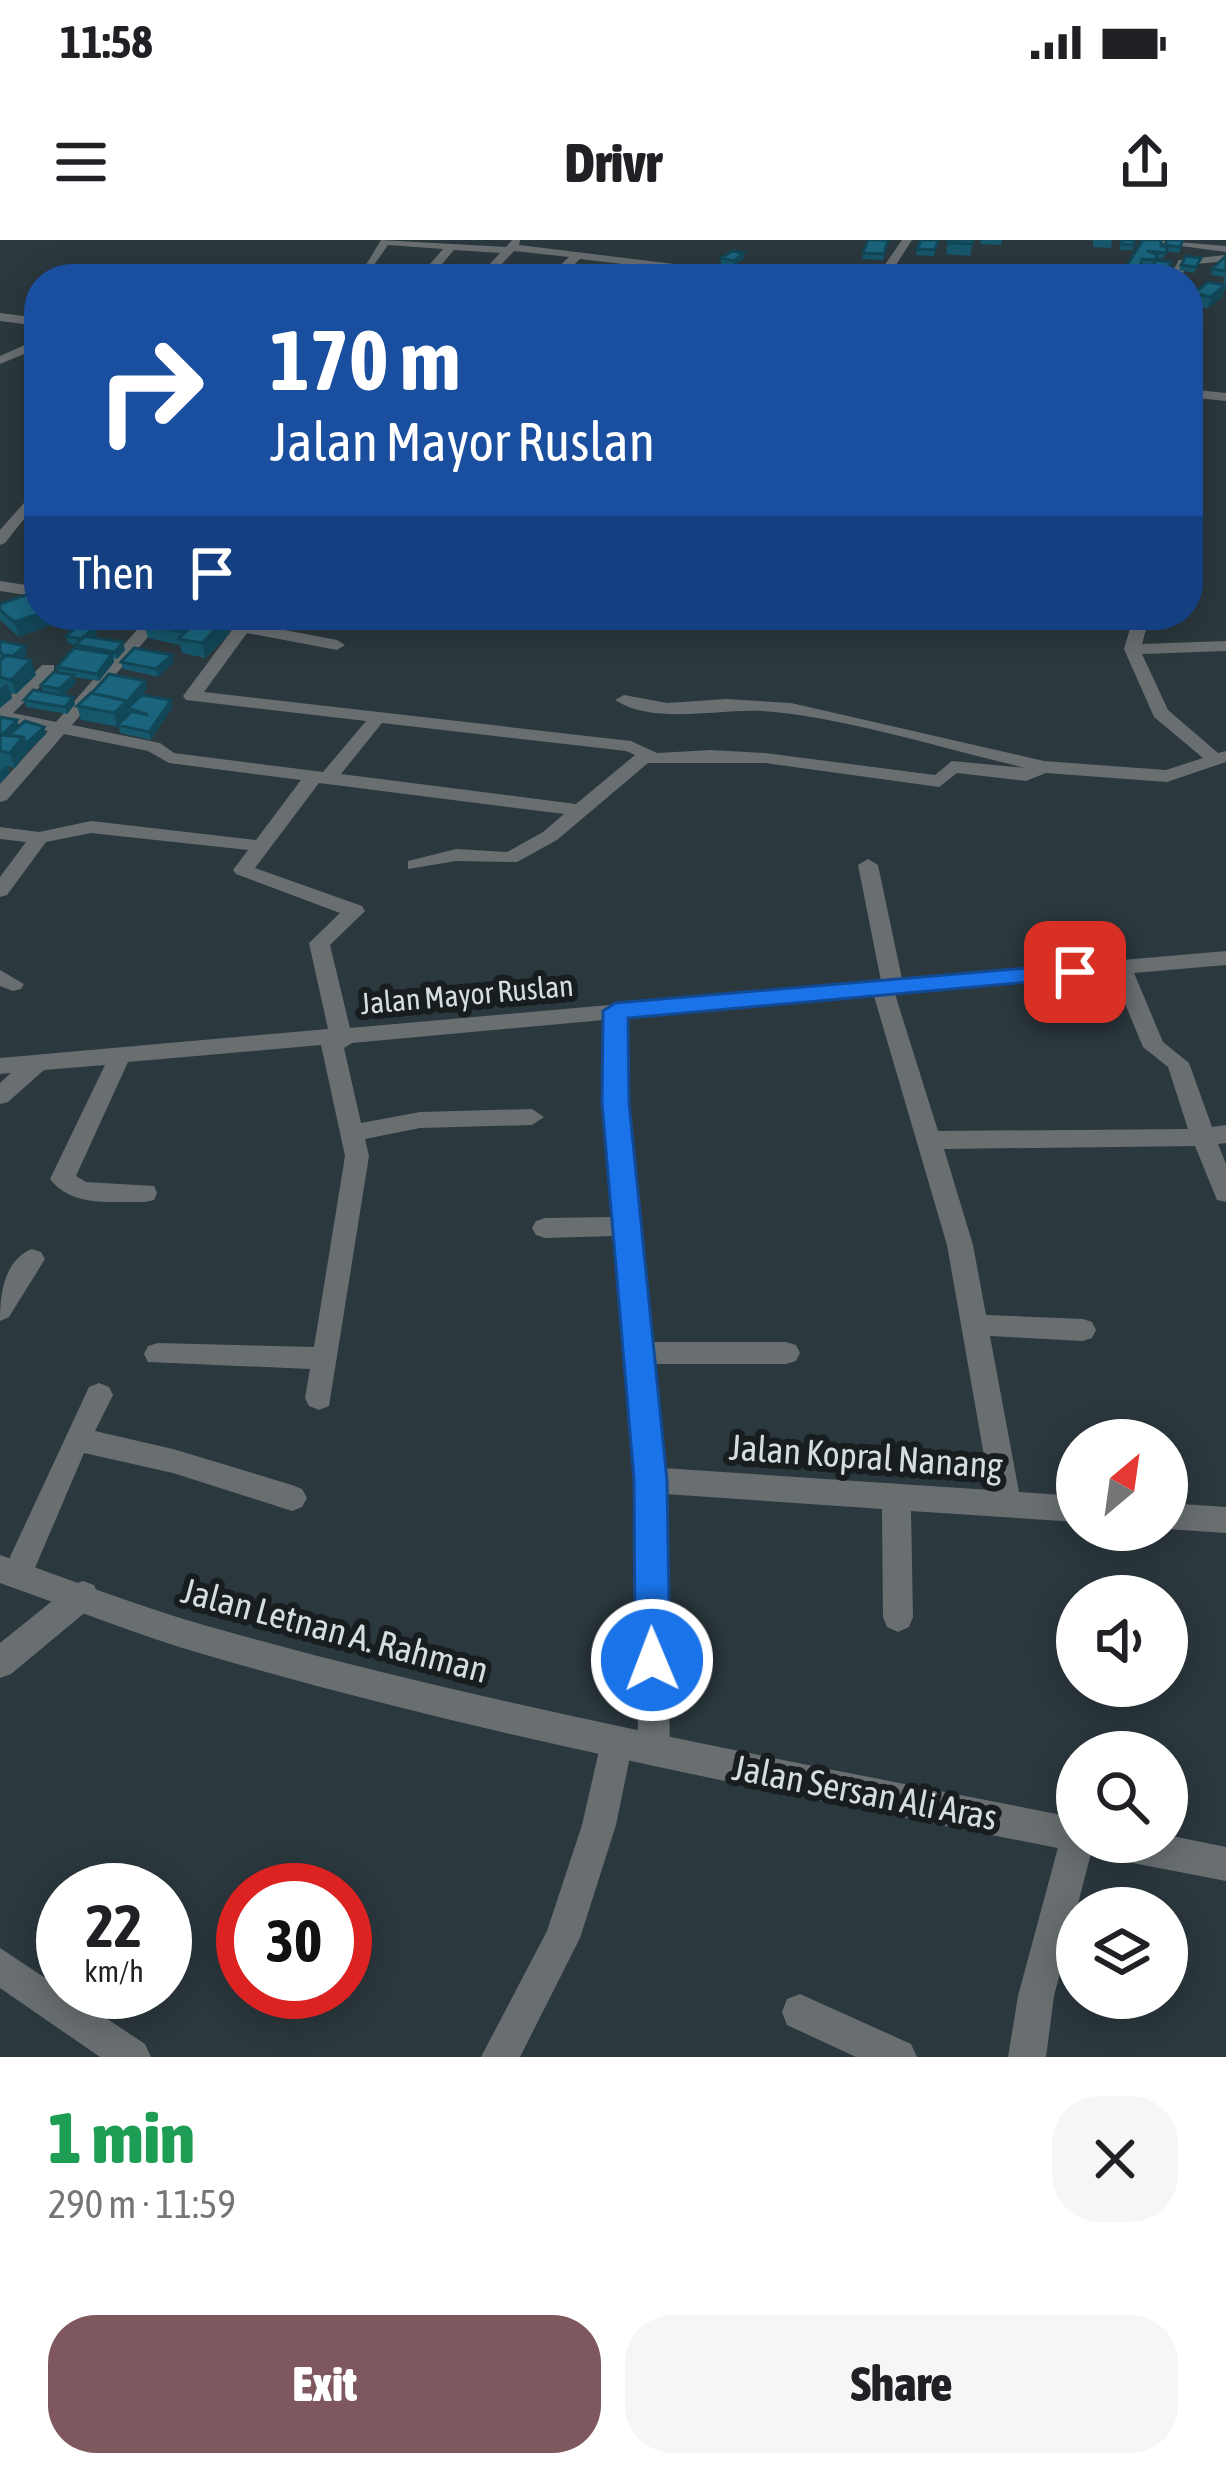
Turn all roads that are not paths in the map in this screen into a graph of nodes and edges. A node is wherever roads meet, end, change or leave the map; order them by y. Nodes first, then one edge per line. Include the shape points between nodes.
1 (1159, 240) edge
2 (513, 246) edge
3 (633, 246) dead end
4 (450, 247) junction
5 (578, 254) junction
6 (1226, 254) edge
7 (621, 258) junction
8 (370, 264) edge
9 (436, 264) edge
10 (568, 264) edge
11 (649, 264) edge
12 (1183, 264) edge
13 (24, 509) edge
14 (0, 540) edge
15 (146, 630) edge
16 (240, 630) edge
17 (281, 630) edge
18 (1138, 630) edge
19 (337, 645) dead end
20 (1226, 646) edge
21 (1132, 650) junction
22 (47, 669) dead end
23 (624, 700) dead end
24 (0, 716) edge
25 (375, 721) junction
26 (60, 730) junction
27 (645, 756) junction
28 (1221, 758) edge
29 (1045, 766) junction
30 (322, 776) junction
31 (0, 796) edge
32 (583, 812) junction
33 (0, 833) edge
34 (39, 838) junction
35 (261, 846) junction
36 (415, 865) dead end
37 (868, 865) dead end
38 (0, 891) edge
39 (1226, 958) edge
40 (1121, 968) junction
41 (888, 988) junction
42 (615, 1011) junction
43 (336, 1039) junction
44 (120, 1056) junction
45 (36, 1064) junction
46 (0, 1066) edge
47 (0, 1096) edge
48 (532, 1117) dead end
49 (352, 1133) junction
50 (1215, 1136) edge
51 (928, 1140) junction
52 (145, 1193) dead end
53 (1226, 1193) edge
54 (627, 1226) junction
55 (545, 1228) dead end
56 (32, 1259) dead end
57 (0, 1310) edge
58 (975, 1325) junction
59 (1083, 1330) dead end
60 (786, 1353) dead end
61 (158, 1354) dead end
62 (639, 1354) junction
63 (325, 1358) junction
64 (100, 1395) dead end
65 (319, 1398) dead end
66 (76, 1439) junction
67 (650, 1480) junction
68 (896, 1497) junction
69 (292, 1498) dead end
70 (1007, 1504) junction
71 (1056, 1508) edge
72 (1188, 1517) edge
73 (1226, 1520) edge
74 (9, 1570) edge
75 (83, 1595) junction
76 (898, 1617) dead end
77 (0, 1664) edge
78 (617, 1742) junction
79 (653, 1750) junction
80 (1056, 1834) edge
81 (1188, 1857) edge
82 (1071, 1863) edge
83 (1226, 1864) edge
84 (0, 1966) edge
85 (800, 2012) dead end
86 (890, 2055) edge
87 (132, 2057) edge
88 (500, 2057) edge
89 (1027, 2057) edge

1 - 6 street
2 - 4 street
2 - 5 street
3 - 7 street
4 - 8 street via 386,242
4 - 9 street
5 - 7 street
5 - 10 street
6 - 12 street
7 - 11 street
13 - 14 street
15 - 26 street
16 - 25 street via 192,696
17 - 19 street
18 - 21 street
20 - 21 street
21 - 28 street via 1160,713
22 - 24 street
23 - 29 street via 790,708
24 - 26 street
25 - 27 street via 631,746
25 - 30 street
26 - 30 street via 154,747 169,758
26 - 31 street
27 - 29 street via 765,758 939,782 952,767 1026,775
27 - 32 street
28 - 29 street via 1167,776
30 - 32 street
30 - 35 street
32 - 36 street via 510,858 456,855
33 - 34 street
34 - 35 street via 92,827
34 - 38 street
35 - 43 street via 242,870 355,911 319,943
37 - 41 street
39 - 40 street, Jalan Mayor Ruslan
40 - 41 street, Jalan Mayor Ruslan
40 - 50 street via 1154,1047 1178,1063
41 - 42 street, Jalan Mayor Ruslan
41 - 51 street
42 - 43 street, Jalan Mayor Ruslan
42 - 54 street
43 - 44 street, Jalan Mayor Ruslan
43 - 49 street
44 - 45 street, Jalan Mayor Ruslan
44 - 52 street via 62,1179 81,1191
45 - 46 street, Jalan Mayor Ruslan
45 - 47 street
48 - 49 street via 420,1120
49 - 63 street via 354,1192
50 - 51 street
50 - 53 street
51 - 58 street
54 - 55 street
54 - 62 street
56 - 57 street
58 - 59 street
58 - 70 street
60 - 62 street
61 - 63 street
62 - 67 street
63 - 65 street
64 - 66 street
66 - 69 street
66 - 74 street
67 - 68 street, Jalan Kopral Nanang
67 - 79 street
68 - 70 street, Jalan Kopral Nanang
68 - 76 street
70 - 71 street, Jalan Kopral Nanang
72 - 73 street
74 - 75 street, Jalan Letnan A. Rahman
75 - 77 street
75 - 78 street, Jalan Letnan A. Rahman via 201,1639
78 - 79 street, Jalan Letnan A. Rahman
78 - 88 street via 562,1938
79 - 80 street, Jalan Sersan Ali Aras
81 - 83 street
82 - 89 street
84 - 87 street
85 - 86 street

